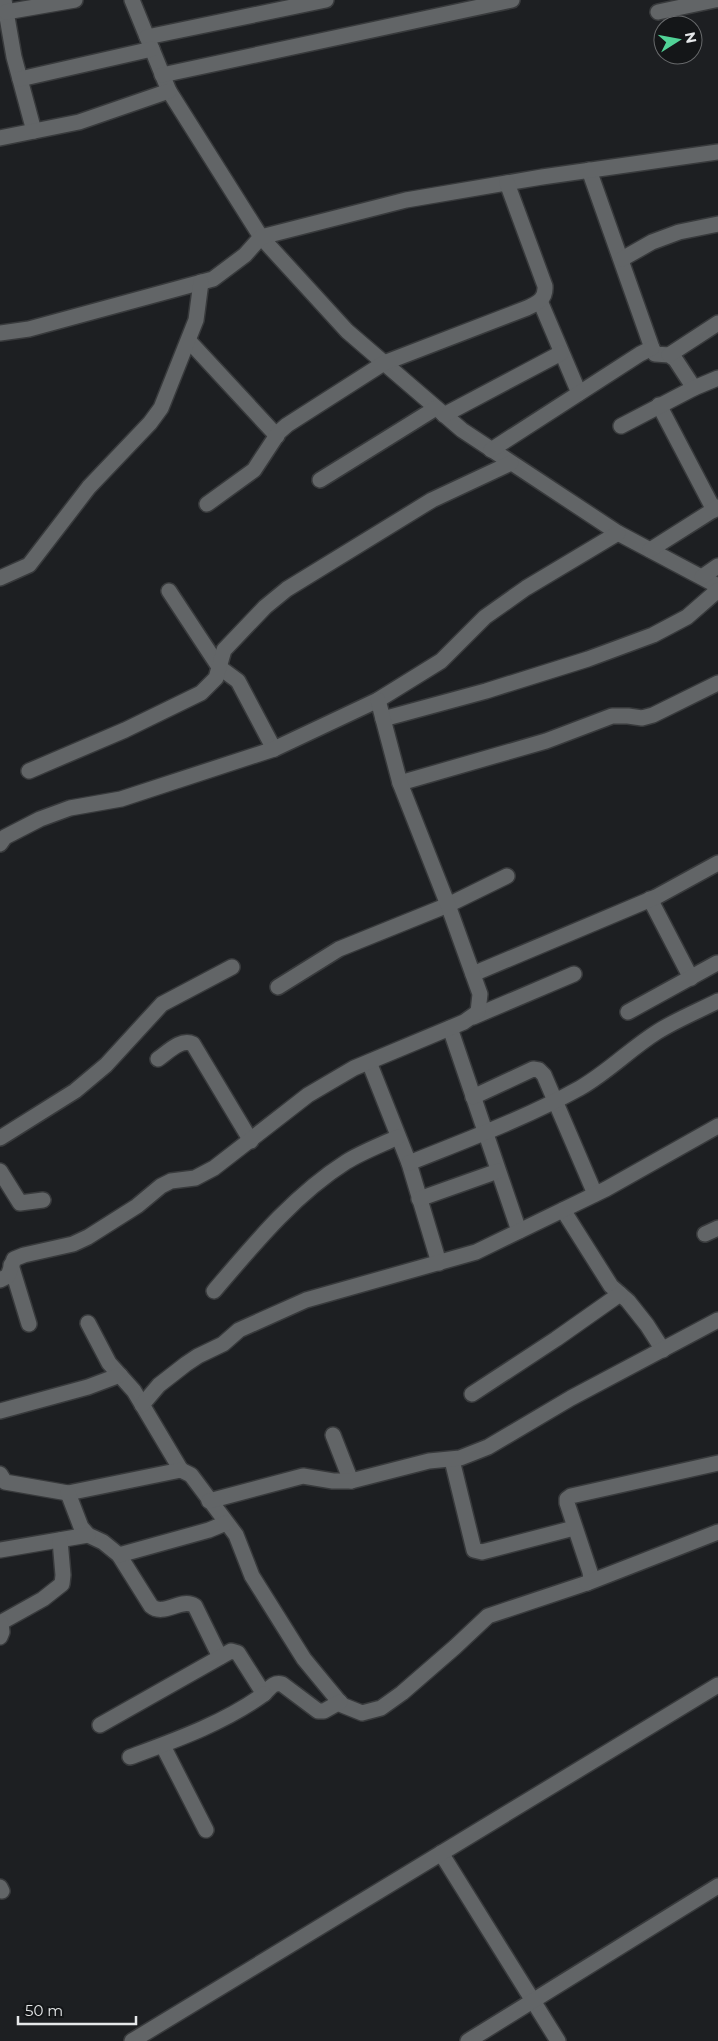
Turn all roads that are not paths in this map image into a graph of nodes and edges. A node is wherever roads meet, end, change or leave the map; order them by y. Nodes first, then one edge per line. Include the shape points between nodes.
1 (75, 0) edge
2 (132, 0) edge
3 (326, 0) edge
4 (512, 0) edge
5 (715, 0) edge
6 (5, 6) edge
7 (658, 12) dead end
8 (149, 43) junction
9 (162, 75) junction
10 (20, 79) junction
11 (169, 90) junction
12 (34, 131) junction
13 (0, 138) edge
14 (718, 152) edge
15 (589, 170) junction
16 (508, 183) junction
17 (718, 224) edge
18 (261, 237) junction
19 (622, 259) junction
20 (201, 282) junction
21 (540, 301) junction
22 (718, 323) edge
23 (0, 332) edge
24 (190, 341) junction
25 (652, 348) junction
26 (561, 353) junction
27 (669, 355) junction
28 (384, 363) junction
29 (718, 378) edge
30 (694, 388) junction
31 (579, 393) junction
32 (659, 406) junction
33 (440, 411) junction
34 (621, 426) dead end
35 (277, 436) junction
36 (491, 450) junction
37 (511, 463) junction
38 (320, 480) dead end
39 (207, 504) dead end
40 (716, 508) edge
41 (618, 533) junction
42 (650, 550) junction
43 (718, 566) edge
44 (702, 577) junction
45 (0, 578) edge
46 (718, 586) edge
47 (718, 590) edge
48 (169, 591) dead end
49 (218, 667) junction
50 (718, 683) edge
51 (378, 700) junction
52 (383, 719) junction
53 (274, 749) junction
54 (29, 772) dead end
55 (400, 783) junction
56 (0, 844) edge
57 (717, 865) edge
58 (507, 876) dead end
59 (650, 899) junction
60 (448, 905) junction
61 (717, 963) edge
62 (232, 967) dead end
63 (473, 974) junction
64 (574, 974) dead end
65 (691, 978) junction
66 (278, 987) dead end
67 (718, 1001) edge
68 (628, 1012) dead end
69 (472, 1017) junction
70 (450, 1028) junction
71 (158, 1059) dead end
72 (369, 1062) junction
73 (473, 1097) junction
74 (554, 1100) junction
75 (718, 1126) edge
76 (486, 1133) junction
77 (0, 1138) edge
78 (398, 1138) junction
79 (251, 1141) junction
80 (409, 1163) junction
81 (0, 1171) edge
82 (498, 1171) junction
83 (595, 1194) junction
84 (420, 1199) junction
85 (43, 1200) dead end
86 (563, 1210) junction
87 (519, 1231) junction
88 (439, 1263) junction
89 (11, 1265) junction
90 (0, 1280) edge
91 (214, 1291) dead end
92 (620, 1294) junction
93 (718, 1320) edge
94 (88, 1323) dead end
95 (29, 1324) dead end
96 (663, 1350) junction
97 (120, 1375) junction
98 (472, 1394) dead end
99 (142, 1404) junction
100 (0, 1411) edge
101 (333, 1435) dead end
102 (452, 1460) junction
103 (718, 1463) edge
104 (182, 1470) junction
105 (2, 1480) edge
106 (352, 1481) junction
107 (68, 1493) junction
108 (209, 1501) junction
109 (226, 1523) junction
110 (574, 1528) junction
111 (718, 1532) edge
112 (88, 1535) junction
113 (60, 1540) junction
114 (0, 1550) edge
115 (119, 1555) junction
116 (587, 1583) junction
117 (0, 1628) edge
118 (220, 1657) junction
119 (718, 1685) edge
120 (264, 1694) junction
121 (340, 1702) junction
122 (100, 1724) dead end
123 (163, 1746) junction
124 (130, 1758) dead end
125 (206, 1830) dead end
126 (441, 1853) junction
127 (718, 1886) edge
128 (534, 2000) junction
129 (132, 2041) edge
130 (468, 2041) edge
131 (558, 2041) edge

1 - 6 street
2 - 8 street
3 - 8 street
4 - 9 street
5 - 7 street
6 - 10 street
8 - 9 street
8 - 10 street
9 - 11 street
10 - 12 street
11 - 12 street via 79,122
11 - 18 street
12 - 13 street
14 - 15 street
15 - 16 street
15 - 19 street
16 - 18 street via 406,200
16 - 21 street via 545,286 546,295
17 - 19 street via 679,232 652,242
18 - 20 street via 245,255 213,278
18 - 28 street via 347,331
19 - 25 street
20 - 23 street via 29,329
20 - 24 street via 198,314
21 - 26 street
21 - 28 street
22 - 27 street
24 - 35 street
24 - 45 street via 161,408 150,423 90,487 29,565
25 - 27 street via 655,354
25 - 31 street
26 - 31 street
26 - 33 street
27 - 30 street
28 - 33 street
28 - 35 street via 287,425
29 - 30 street
30 - 32 street
31 - 36 street
32 - 34 street
32 - 40 street
33 - 36 street
33 - 38 street
35 - 39 street via 254,470
36 - 37 street
37 - 41 street
37 - 49 street via 432,500 287,589 224,650
40 - 42 street
41 - 42 street
41 - 51 street via 526,588 485,617 441,661
42 - 44 street
43 - 44 street
44 - 46 street
47 - 52 street via 687,617 653,635 486,691
48 - 49 street
49 - 53 street via 238,680
49 - 54 street via 216,678 201,693
50 - 55 street via 642,718 612,716 546,741
51 - 52 street
51 - 53 street
52 - 55 street
53 - 56 street via 121,799 70,808 40,819 5,837
55 - 60 street
57 - 59 street
58 - 60 street
59 - 63 street
59 - 65 street
60 - 63 street
60 - 66 street via 339,949
61 - 65 street
62 - 77 street via 162,1004 106,1065 75,1091
63 - 69 street via 480,1005
64 - 69 street
65 - 68 street
67 - 74 street via 658,1032 617,1060 605,1073
69 - 70 street
70 - 72 street
70 - 73 street
71 - 79 street via 181,1043 188,1041 193,1044
72 - 78 street
72 - 79 street via 308,1095
73 - 74 street via 533,1069 544,1075
73 - 76 street
74 - 76 street
74 - 83 street
75 - 83 street
76 - 80 street
76 - 82 street
78 - 80 street
78 - 91 street via 348,1161 301,1196
79 - 89 street via 195,1178 170,1181 161,1186 137,1206 88,1237 73,1244 24,1255 14,1259
80 - 84 street
81 - 85 street via 20,1203
82 - 84 street
82 - 87 street
83 - 86 street
84 - 88 street
86 - 87 street
86 - 92 street via 611,1286
87 - 88 street via 476,1252
88 - 99 street via 306,1300 239,1330 223,1344 186,1364 159,1385
89 - 90 street via 8,1276
89 - 95 street
92 - 96 street via 647,1325
92 - 98 street
93 - 96 street
94 - 97 street
96 - 102 street via 571,1398 488,1447
97 - 99 street
97 - 100 street
99 - 104 street
101 - 106 street
102 - 106 street via 429,1461
102 - 110 street via 474,1550 482,1552
103 - 110 street via 571,1496 567,1503
104 - 107 street
104 - 108 street via 191,1475
105 - 107 street
106 - 108 street via 303,1476
107 - 112 street via 81,1527
108 - 109 street
109 - 115 street
109 - 121 street via 236,1536 252,1576 304,1659
110 - 116 street via 590,1572 591,1579
111 - 116 street
112 - 113 street
112 - 115 street via 104,1542
113 - 114 street
113 - 117 street via 62,1584
115 - 118 street via 156,1610 186,1604 196,1606
116 - 121 street via 488,1616 449,1653 381,1708 362,1713
118 - 120 street via 230,1651 238,1653
118 - 122 street
119 - 126 street
120 - 121 street via 277,1683 318,1711
120 - 123 street via 218,1722
123 - 124 street
123 - 125 street
126 - 128 street
126 - 129 street
127 - 128 street
128 - 130 street
128 - 131 street

